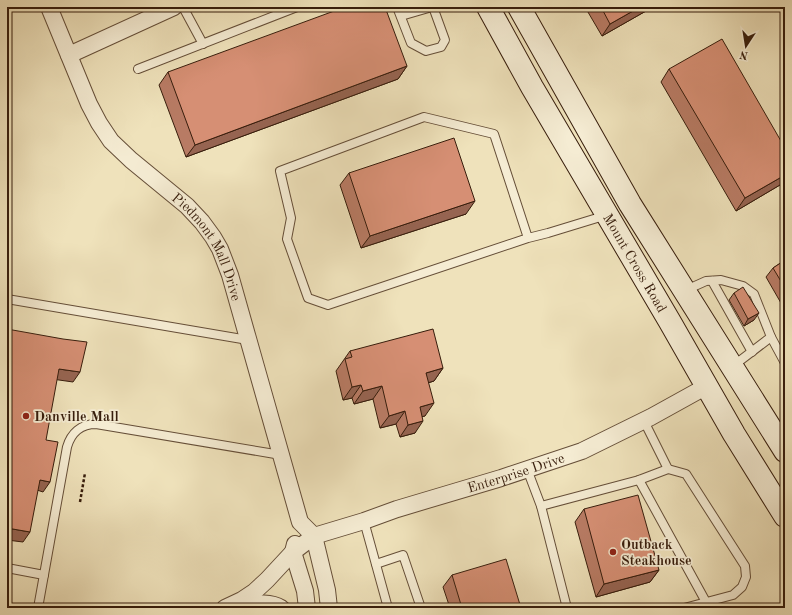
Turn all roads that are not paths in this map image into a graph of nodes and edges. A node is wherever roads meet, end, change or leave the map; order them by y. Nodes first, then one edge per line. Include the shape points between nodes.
1 (49, 7) edge
2 (174, 7) edge
3 (183, 7) edge
4 (297, 7) edge
5 (397, 7) edge
6 (432, 7) edge
7 (488, 7) edge
8 (519, 7) edge
9 (401, 16) junction
10 (203, 44) junction
11 (69, 54) junction
12 (138, 69) dead end
13 (608, 215) junction
14 (528, 238) junction
15 (712, 281) junction
16 (684, 291) junction
17 (7, 299) edge
18 (771, 337) junction
19 (248, 340) junction
20 (752, 352) junction
21 (785, 363) edge
22 (732, 367) junction
23 (707, 386) junction
24 (644, 421) junction
25 (785, 451) edge
26 (281, 455) junction
27 (528, 469) junction
28 (668, 469) junction
29 (639, 480) junction
30 (540, 506) junction
31 (785, 516) edge
32 (364, 521) junction
33 (300, 522) junction
34 (314, 536) junction
35 (293, 552) junction
36 (376, 564) junction
37 (7, 568) edge
38 (44, 575) junction
39 (706, 602) junction
40 (228, 607) edge
41 (38, 608) edge
42 (281, 608) edge
43 (307, 608) edge
44 (329, 608) edge
45 (388, 608) edge
46 (421, 608) edge
47 (567, 608) edge
48 (684, 608) edge

1 - 11 street, Piedmont Mall Drive
2 - 11 street
3 - 10 lane
4 - 10 lane
5 - 9 lane
6 - 9 lane
6 - 9 lane via 445,40 442,47 426,51 411,43
7 - 13 main road, Mount Cross Road
8 - 16 main road, Mount Cross Road via 630,204
10 - 12 lane
11 - 19 street, Piedmont Mall Drive via 95,115 111,141 194,213 216,242 230,275
13 - 14 lane
13 - 23 main road, Mount Cross Road
14 - 14 lane via 328,305 308,298 287,239 291,218 280,171 424,117 494,134
15 - 16 lane via 706,281
15 - 18 lane via 721,280 743,286 754,294
15 - 20 lane
16 - 22 main road, Mount Cross Road
17 - 19 lane
18 - 20 lane
18 - 21 lane
19 - 26 street, Piedmont Mall Drive
20 - 22 lane
22 - 25 main road, Mount Cross Road
23 - 24 street, Enterprise Drive
23 - 31 main road, Mount Cross Road
24 - 27 street, Enterprise Drive via 582,451
24 - 28 lane
26 - 33 street, Piedmont Mall Drive
26 - 38 lane via 96,424 82,427 73,434 67,447
27 - 30 lane
27 - 32 street, Enterprise Drive
28 - 29 lane
28 - 39 lane via 686,474 744,566 746,577 742,588 734,595
29 - 30 lane
29 - 39 lane
30 - 47 lane
32 - 34 street, Enterprise Drive
32 - 36 lane
33 - 34 street, Piedmont Mall Drive
33 - 35 street, Piedmont Mall Drive
34 - 35 street
34 - 44 street via 326,582
35 - 40 street via 257,589
35 - 43 street via 305,591
36 - 45 lane
36 - 46 lane via 403,555
37 - 38 lane
38 - 41 lane
39 - 48 lane
40 - 42 street via 267,604

